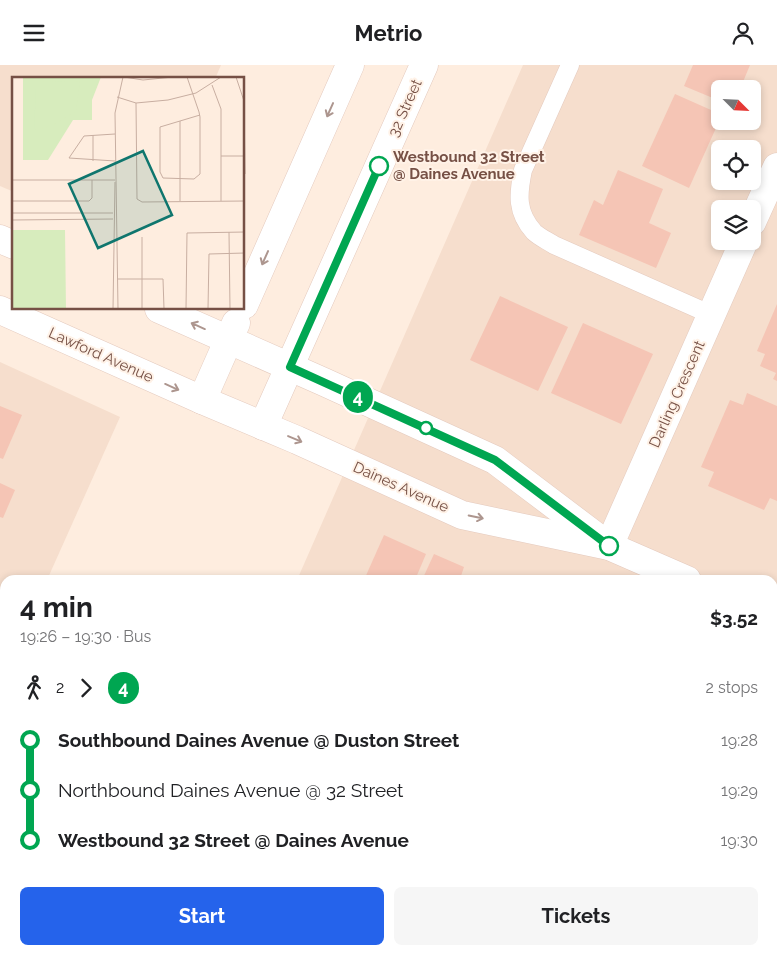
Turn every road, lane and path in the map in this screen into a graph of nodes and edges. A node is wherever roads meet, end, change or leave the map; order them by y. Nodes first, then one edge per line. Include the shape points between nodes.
1 (350, 65) edge
2 (424, 65) edge
3 (570, 65) edge
4 (777, 167) edge
5 (761, 202) edge
6 (0, 239) edge
7 (12, 244) edge
8 (740, 250) edge
9 (245, 302) edge
10 (0, 310) edge
11 (160, 310) edge
12 (242, 310) edge
13 (712, 315) junction
14 (228, 340) junction
15 (290, 367) junction
16 (202, 400) junction
17 (264, 426) junction
18 (609, 546) junction
19 (675, 575) edge

1 -> 9 street
2 - 15 street, 32 Street
3 - 13 lane via 523,170 519,203 525,219 535,233 554,245
4 - 5 street
6 - 7 street
8 - 13 street, Darling Crescent
10 -> 16 street, Lawford Avenue
14 -> 11 street
12 - 14 street
13 - 18 street, Darling Crescent
14 - 15 street
14 - 16 street
15 - 17 street, 32 Street
15 - 18 street, Daines Avenue via 495,460
16 - 17 street, Daines Avenue
17 -> 18 street, Daines Avenue via 462,515
18 - 19 street, Daines Avenue

